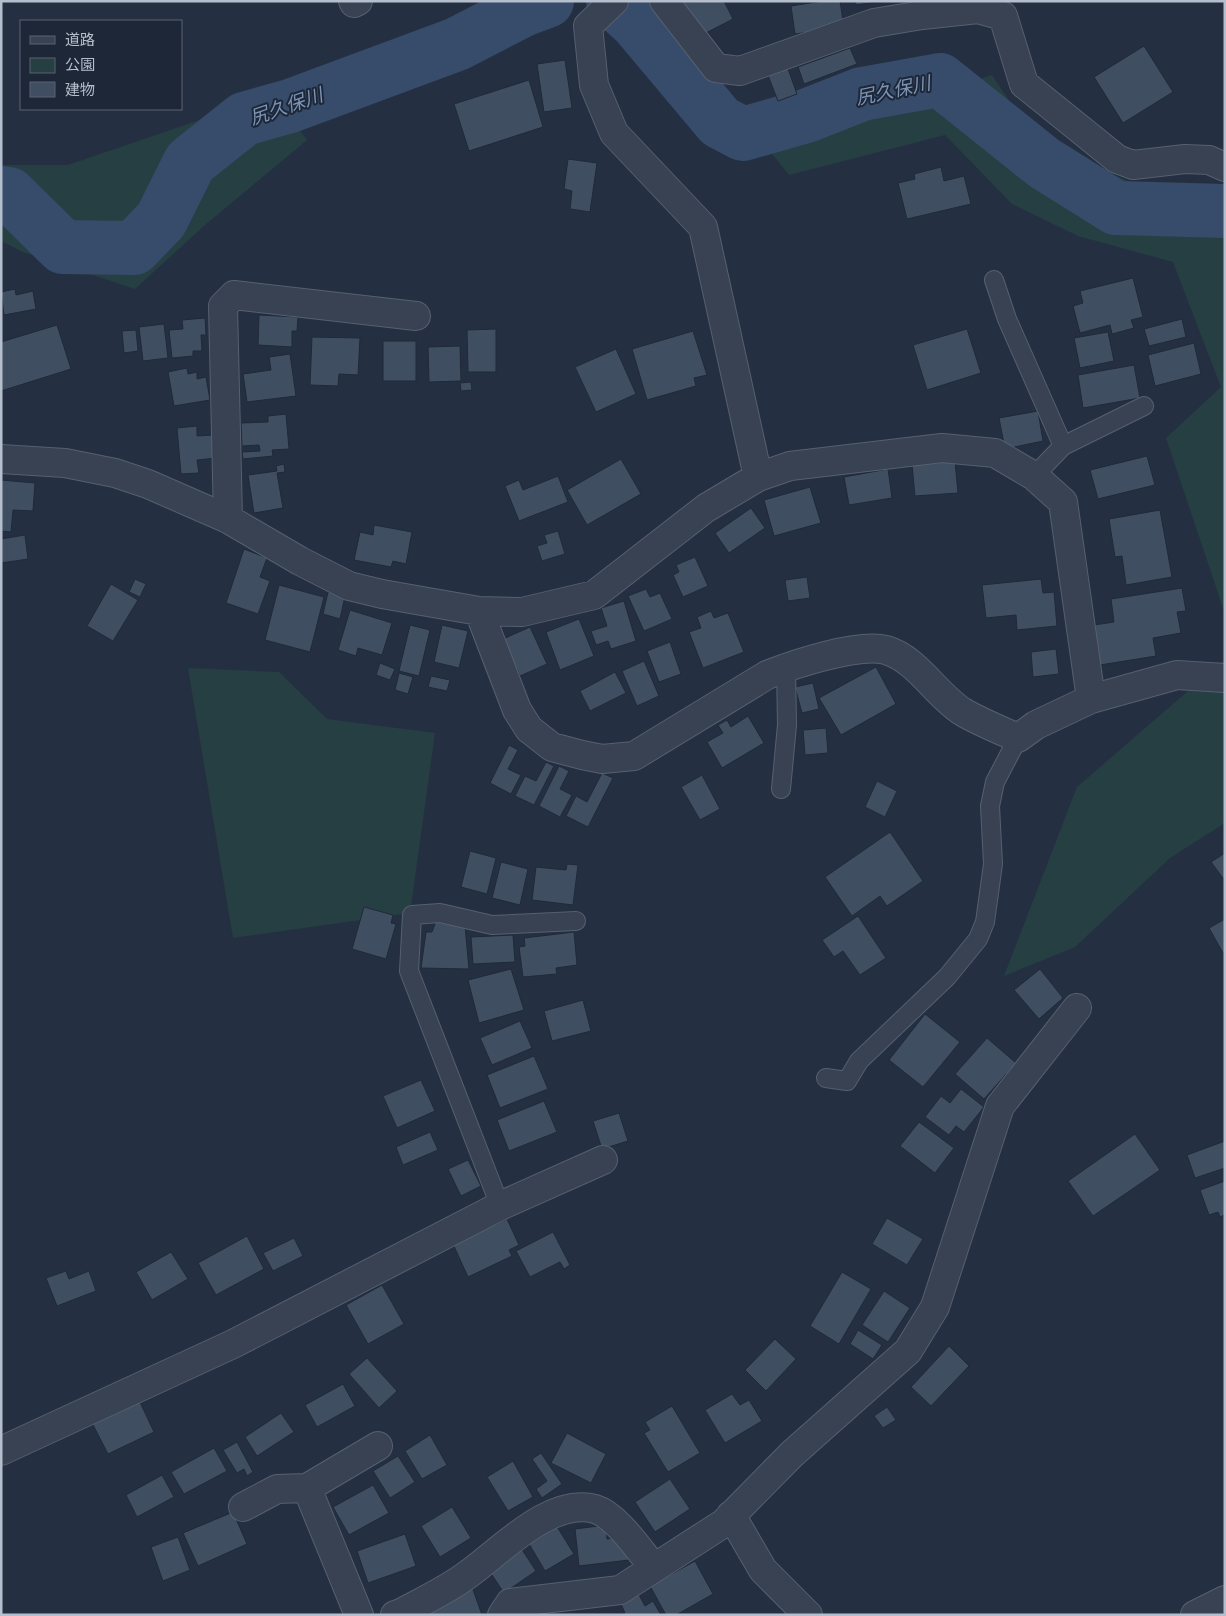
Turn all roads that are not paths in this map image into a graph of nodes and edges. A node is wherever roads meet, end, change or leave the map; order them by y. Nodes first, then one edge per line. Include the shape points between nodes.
1 (353, 1) edge
2 (358, 1) edge
3 (664, 1) edge
4 (610, 5) edge
5 (921, 8) edge
6 (1006, 9) edge
7 (1225, 167) edge
8 (994, 280) dead end
9 (416, 316) dead end
10 (1144, 406) dead end
11 (1063, 446) junction
12 (1, 459) edge
13 (1034, 476) junction
14 (758, 477) junction
15 (228, 519) junction
16 (479, 611) junction
17 (786, 667) junction
18 (1225, 678) edge
19 (1091, 698) junction
20 (1018, 738) junction
21 (781, 789) dead end
22 (576, 921) dead end
23 (1076, 1008) dead end
24 (826, 1078) dead end
25 (603, 1160) dead end
26 (500, 1206) junction
27 (378, 1446) dead end
28 (1, 1451) edge
29 (307, 1488) junction
30 (243, 1507) dead end
31 (731, 1515) junction
32 (654, 1568) junction
33 (1225, 1600) edge
34 (359, 1615) edge
35 (395, 1615) edge
36 (502, 1615) edge
37 (808, 1615) edge
38 (1195, 1615) edge

1 - 2 street
3 - 5 street via 716,68 740,71
4 - 14 street via 588,26 594,85 614,133 703,228
5 - 6 street
6 - 7 street via 1024,84 1117,159 1133,165 1185,159 1209,160
8 - 11 lane via 1007,319
9 - 15 street via 234,295 223,306
10 - 11 lane
11 - 13 lane
12 - 15 street via 65,463 115,473
13 - 14 street via 995,453 942,448 790,466
13 - 19 street via 1063,502
14 - 16 street via 706,508 594,594 522,612
15 - 16 street via 349,586
16 - 17 street via 517,710 529,729 552,746 582,755 602,758 634,756 767,675
17 - 20 street via 863,648 886,650 904,659 962,711
17 - 21 lane via 787,725
18 - 19 street via 1177,675
19 - 20 street
20 - 24 lane via 996,782 990,806 993,864 986,922 978,938 948,977 859,1062 846,1081
22 - 26 lane via 492,925 440,913 412,915 408,970
23 - 31 street via 1000,1106 935,1307 908,1351 792,1454
25 - 26 street
26 - 28 street via 233,1344
27 - 29 street
29 - 30 street via 278,1489
29 - 34 street
31 - 32 street via 724,1523
31 - 37 street via 763,1570
32 - 35 street via 608,1515 594,1509 566,1508 530,1526 466,1576
32 - 36 street via 620,1590 510,1603
33 - 38 street

